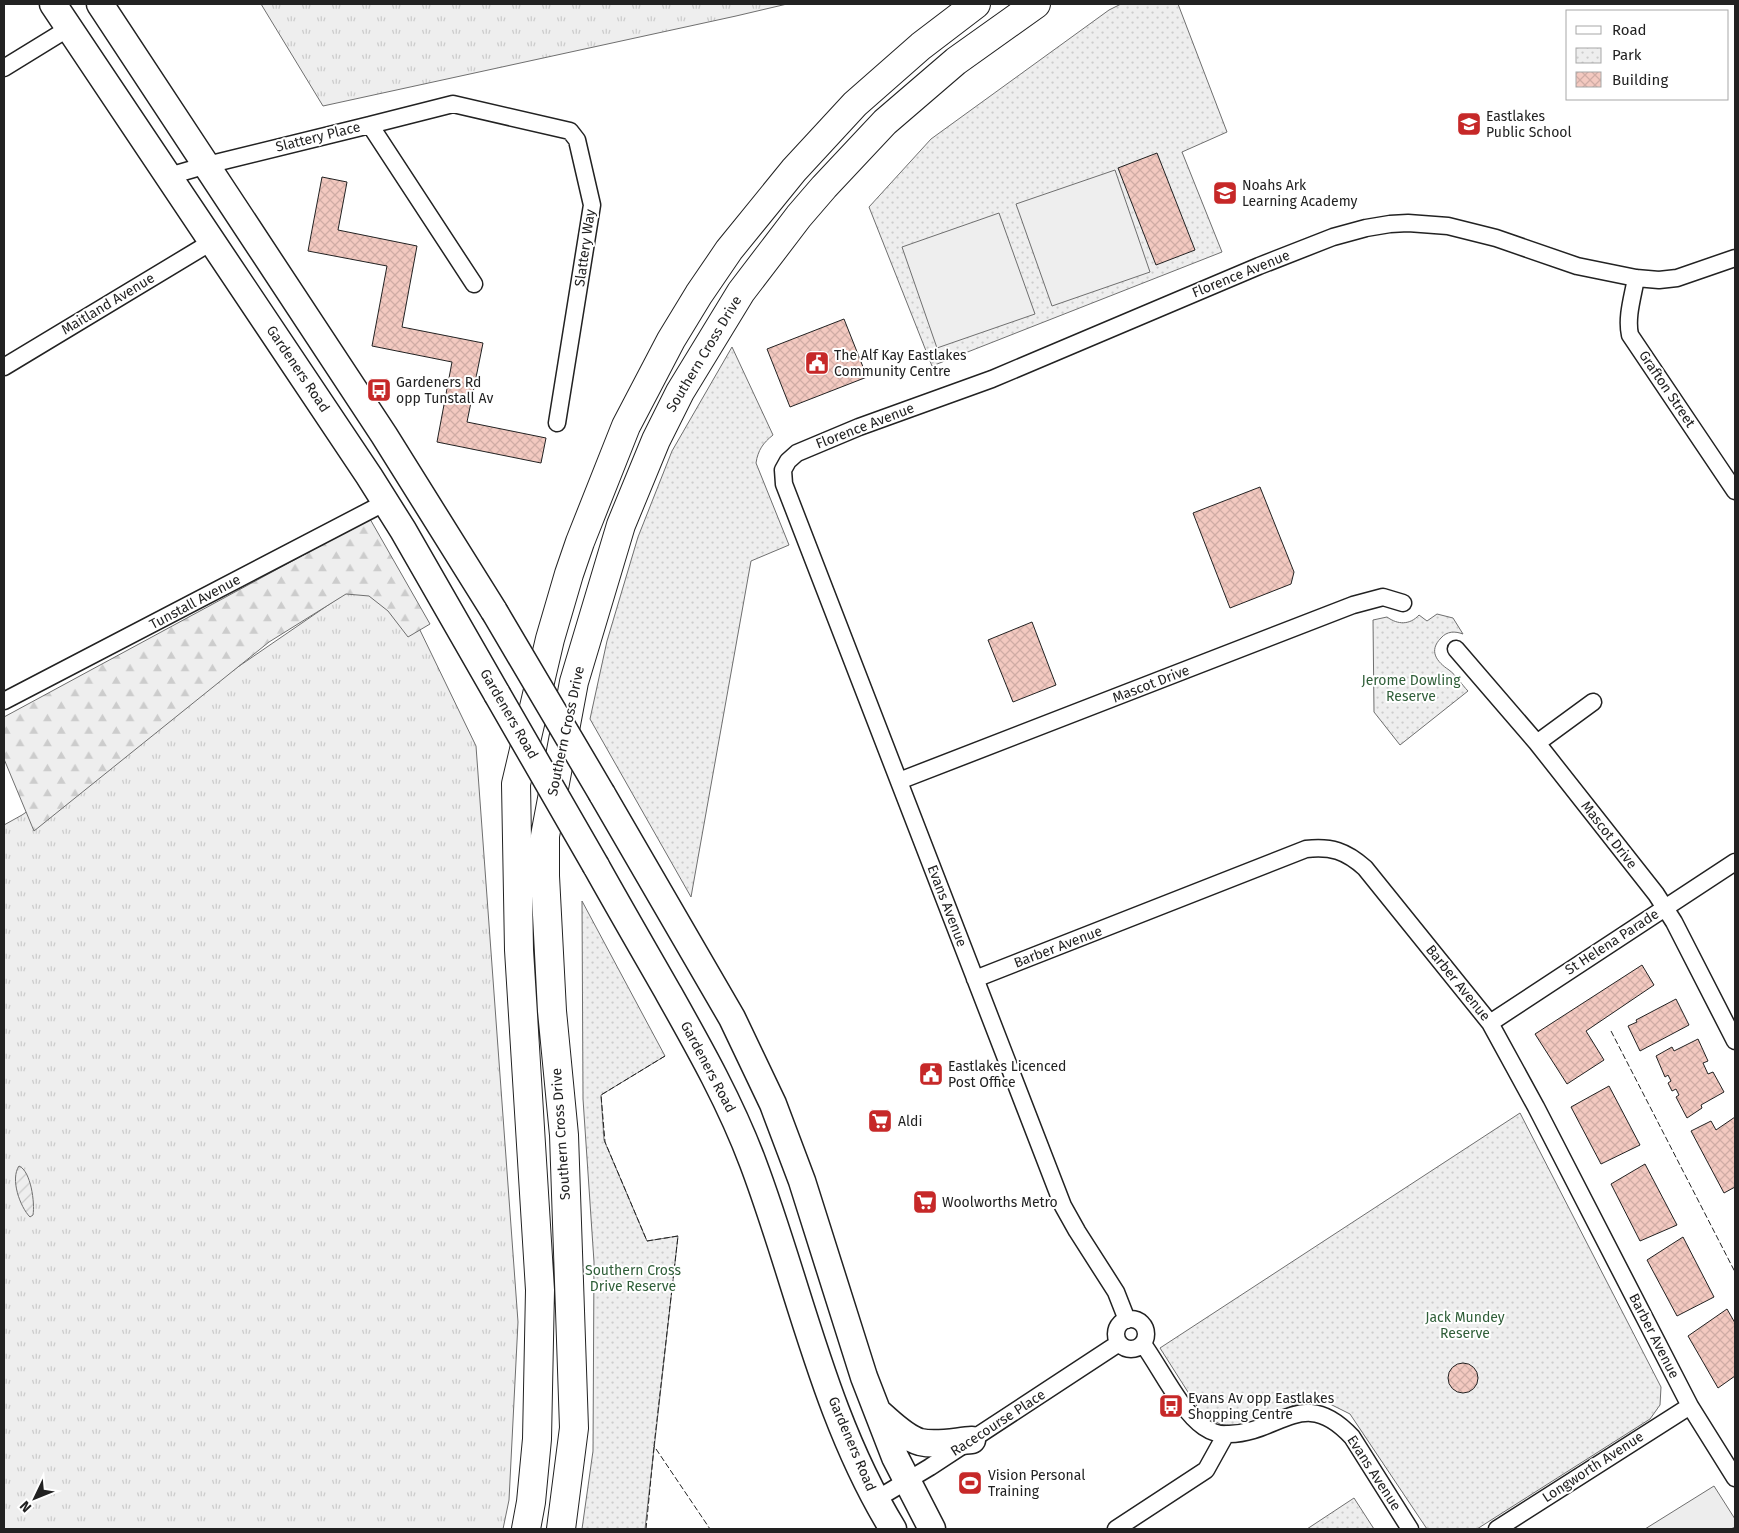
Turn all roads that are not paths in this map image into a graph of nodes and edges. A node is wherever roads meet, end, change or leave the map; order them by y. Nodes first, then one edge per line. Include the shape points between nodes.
1 (53, 4) edge
2 (100, 4) edge
3 (976, 4) edge
4 (1036, 4) edge
5 (69, 28) junction
6 (4, 68) edge
7 (370, 124) junction
8 (207, 165) junction
9 (169, 176) junction
10 (213, 241) junction
11 (1735, 258) edge
12 (1636, 278) junction
13 (474, 284) dead end
14 (4, 367) edge
15 (557, 423) dead end
16 (784, 484) joint
17 (1735, 491) edge
18 (386, 502) junction
19 (1403, 603) dead end
20 (1456, 649) dead end
21 (4, 701) edge
22 (1593, 702) dead end
23 (1537, 744) junction
24 (899, 781) junction
25 (1735, 862) edge
26 (1664, 908) junction
27 (975, 978) junction
28 (1490, 1023) junction
29 (1735, 1041) edge
30 (1127, 1320) junction
31 (1119, 1343) junction
32 (1143, 1344) junction
33 (1690, 1406) junction
34 (877, 1412) junction
35 (1226, 1434) junction
36 (972, 1440) junction
37 (1735, 1478) edge
38 (906, 1481) junction
39 (875, 1500) junction
40 (526, 1529) edge
41 (561, 1529) edge
42 (892, 1529) edge
43 (932, 1529) edge
44 (1116, 1529) edge
45 (1410, 1529) edge
46 (1497, 1529) edge

1 - 5 main road, Gardeners Road
2 - 8 main road
3 - 40 highway via 921,46 855,104 794,170 729,250 699,294 626,426 580,542 550,639 516,784 519,950 540,1290 537,1439
4 - 41 highway, Southern Cross Drive via 956,62 885,122 799,216 740,292 680,392 621,525 574,682 545,836 552,1010 564,1135 574,1428
5 - 6 street
5 - 9 main road, Gardeners Road
7 - 8 street, Slattery Place
7 - 13 street, Slattery Place
7 - 15 street, Slattery Way via 453,104 570,131 577,140 592,204
8 - 9 street, Slattery Place
8 - 34 main road, bridge via 384,435 494,611 732,1018 773,1104 802,1182
9 - 10 main road, Gardeners Road
10 - 14 street, Maitland Avenue
10 - 18 main road, Gardeners Road
11 - 12 street, Florence Avenue via 1677,278
12 - 16 street, Florence Avenue via 1577,266 1496,238 1448,226 1408,223 1366,228 1333,237 1259,266 992,379 797,453 783,470
12 - 17 street, Grafton Street via 1628,328 1630,335
16 - 24 street, Evans Avenue
18 - 21 street, Tunstall Avenue
18 - 39 main road, Gardeners Road, bridge via 712,1069 752,1162 843,1429
19 - 24 street, Mascot Drive via 1383,597 1353,605
20 - 23 street, Mascot Drive
22 - 23 street
23 - 26 street, Mascot Drive
24 - 27 street, Evans Avenue
25 - 26 street, St Helena Parade
26 - 28 street, St Helena Parade
26 - 29 street, Mascot Drive
27 - 28 street, Barber Avenue via 1306,849 1321,847 1355,858 1366,868
27 - 30 street, Evans Avenue via 1063,1206 1116,1292
28 - 33 street, Barber Avenue
30 - 31 street via 1117,1330
30 - 32 street via 1136,1320 1144,1326 1146,1336
31 - 32 street via 1130,1350
31 - 36 street, Racecourse Place
32 - 35 street, Evans Avenue via 1196,1420 1206,1429
33 - 37 street, Barber Avenue
33 - 46 street, Longworth Avenue
34 - 36 main road via 919,1442 934,1444
34 - 38 main road
35 - 44 street via 1206,1470
35 - 45 street, Evans Avenue via 1248,1433 1295,1414 1329,1418 1352,1437
36 - 38 street, Racecourse Place
38 - 39 street, Racecourse Place
38 - 43 main road
39 - 42 main road, Gardeners Road

